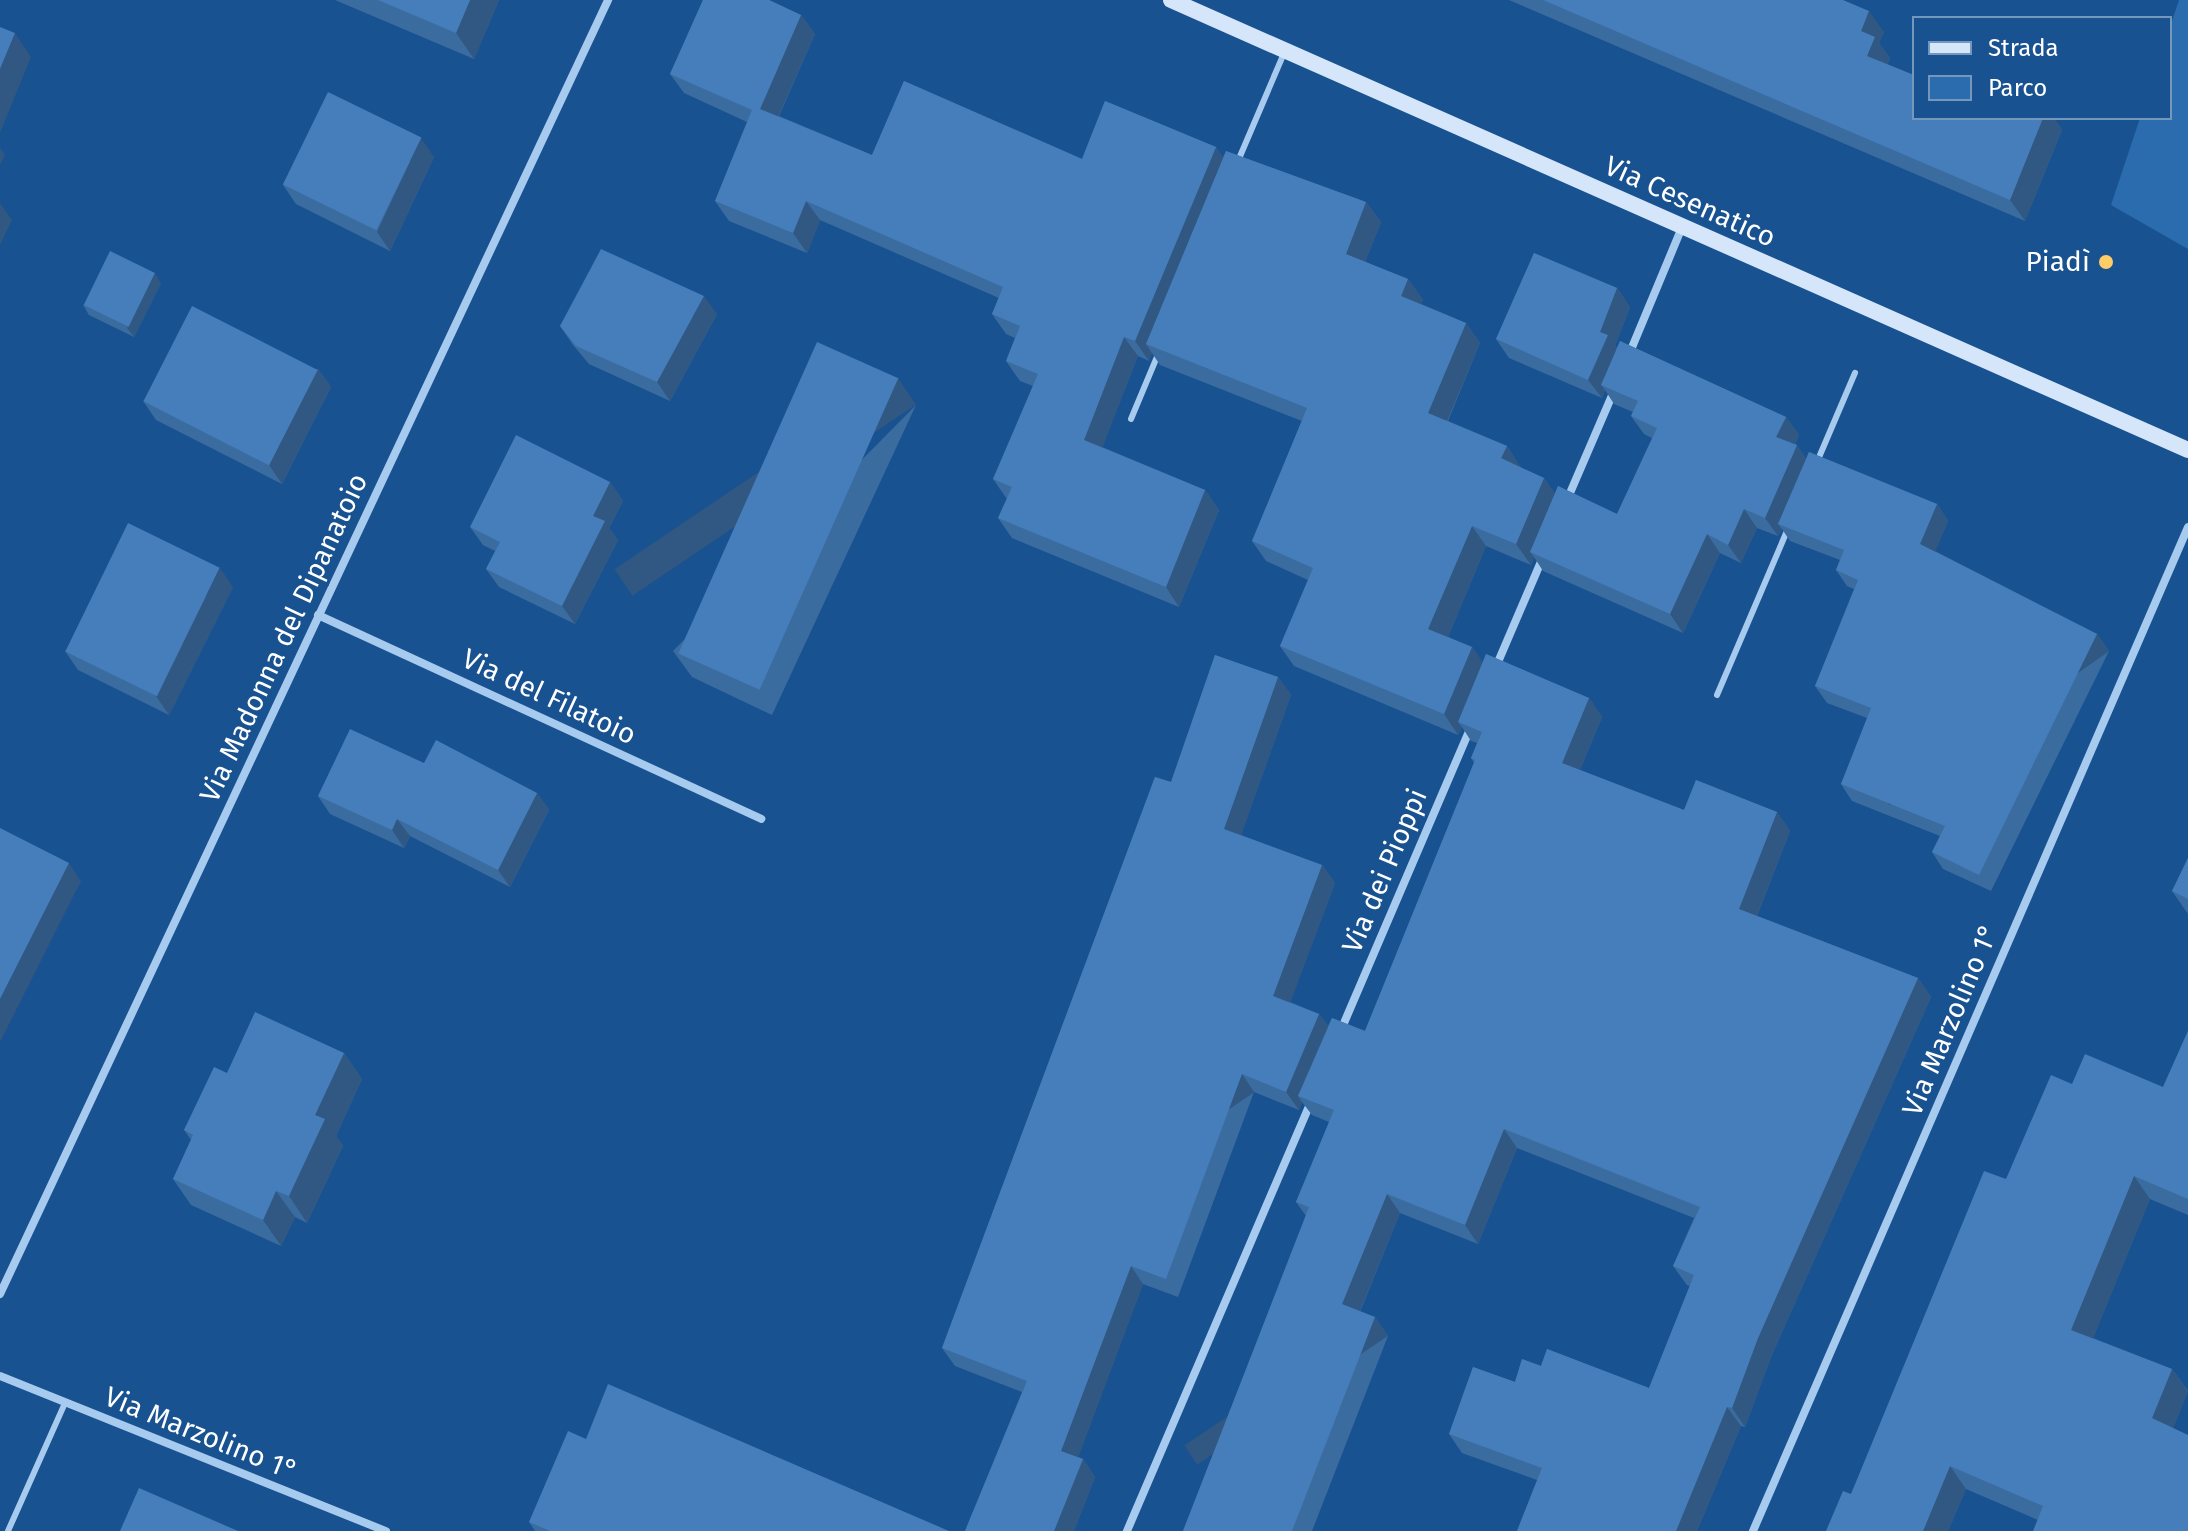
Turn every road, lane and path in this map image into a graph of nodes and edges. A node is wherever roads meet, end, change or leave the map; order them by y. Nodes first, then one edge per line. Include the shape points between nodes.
1 (608, 0) edge
2 (1171, 0) edge
3 (1285, 50) junction
4 (1231, 177) edge
5 (1682, 227) junction
6 (1161, 348) edge
7 (1624, 368) edge
8 (1855, 373) dead end
9 (1617, 382) edge
10 (1131, 419) dead end
11 (2188, 450) edge
12 (1811, 476) edge
13 (1562, 513) edge
14 (1792, 519) edge
15 (2188, 527) edge
16 (1549, 542) edge
17 (318, 615) junction
18 (1487, 687) edge
19 (1717, 695) dead end
20 (1475, 717) edge
21 (761, 819) dead end
22 (1338, 1037) edge
23 (1313, 1095) edge
24 (0, 1294) edge
25 (0, 1376) edge
26 (65, 1403) junction
27 (8, 1531) edge
28 (386, 1531) edge
29 (1127, 1531) edge
30 (1753, 1531) edge

1 - 17 street, Via Madonna del Dipanatoio
2 - 3 main road, Via Cesenatico
3 - 4 lane
3 - 5 main road, Via Cesenatico
5 - 7 street
5 - 11 main road, Via Cesenatico
6 - 10 lane
8 - 12 lane
9 - 13 street
14 - 19 lane
15 - 30 street, Via Marzolino 1°
16 - 18 street
17 - 21 street, Via del Filatoio
17 - 24 street, Via Madonna del Dipanatoio
20 - 22 street, Via dei Pioppi
23 - 29 street
25 - 26 street, Via Marzolino 1°
26 - 27 lane
26 - 28 street, Via Marzolino 1°

